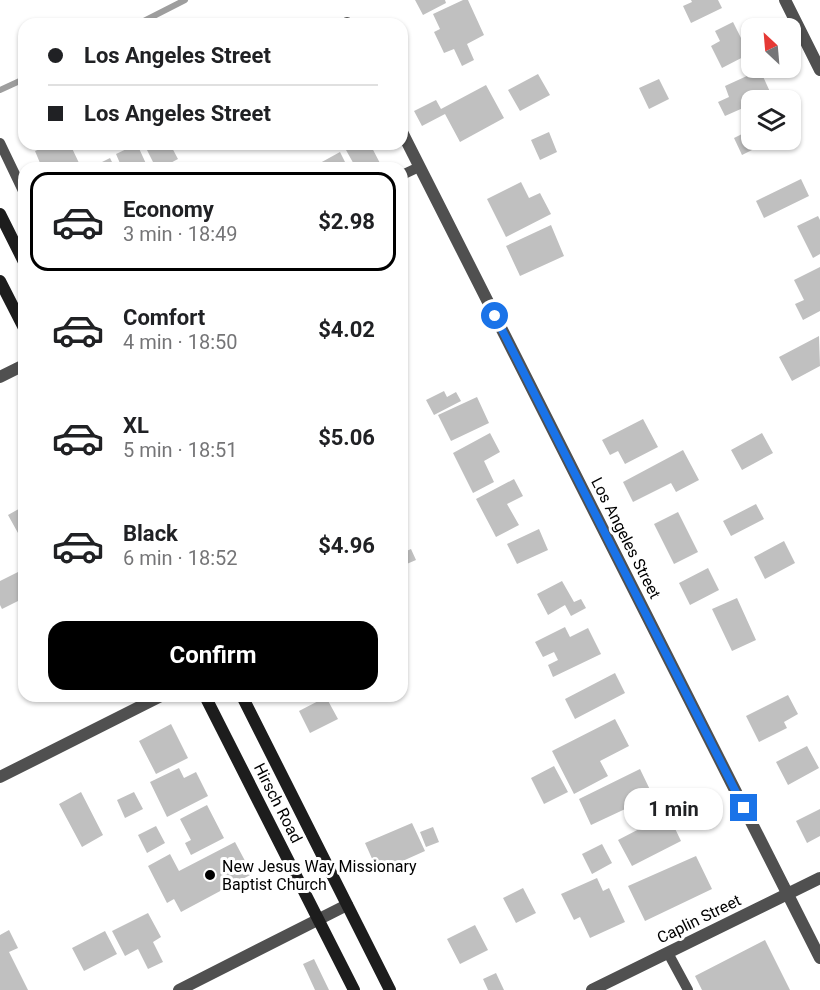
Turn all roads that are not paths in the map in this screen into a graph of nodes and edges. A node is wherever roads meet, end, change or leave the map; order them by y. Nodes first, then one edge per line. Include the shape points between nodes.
1 (785, 0) edge
2 (820, 70) edge
3 (0, 143) edge
4 (408, 144) edge
5 (419, 166) junction
6 (408, 172) edge
7 (18, 180) edge
8 (0, 214) edge
9 (18, 250) edge
10 (0, 281) edge
11 (18, 316) edge
12 (18, 368) edge
13 (0, 377) edge
14 (149, 702) edge
15 (208, 702) edge
16 (245, 702) edge
17 (0, 777) edge
18 (820, 878) edge
19 (788, 894) junction
20 (347, 905) junction
21 (319, 920) junction
22 (668, 953) junction
23 (820, 958) edge
24 (179, 990) edge
25 (354, 990) edge
26 (390, 990) edge
27 (592, 990) edge
28 (688, 990) edge

1 - 2 street
3 - 7 lane
4 - 5 street, Los Angeles Street
5 - 6 lane
5 - 19 street, Los Angeles Street
8 - 9 main road
10 - 11 main road
12 - 13 street
14 - 17 street
15 - 21 main road, Hirsch Road
16 - 20 main road, Hirsch Road
18 - 19 street, Caplin Street
19 - 22 street, Caplin Street
19 - 23 street, Los Angeles Street
20 - 21 street
20 - 26 main road, Hirsch Road
21 - 24 street
21 - 25 main road, Hirsch Road
22 - 27 street, Caplin Street
22 - 28 lane

